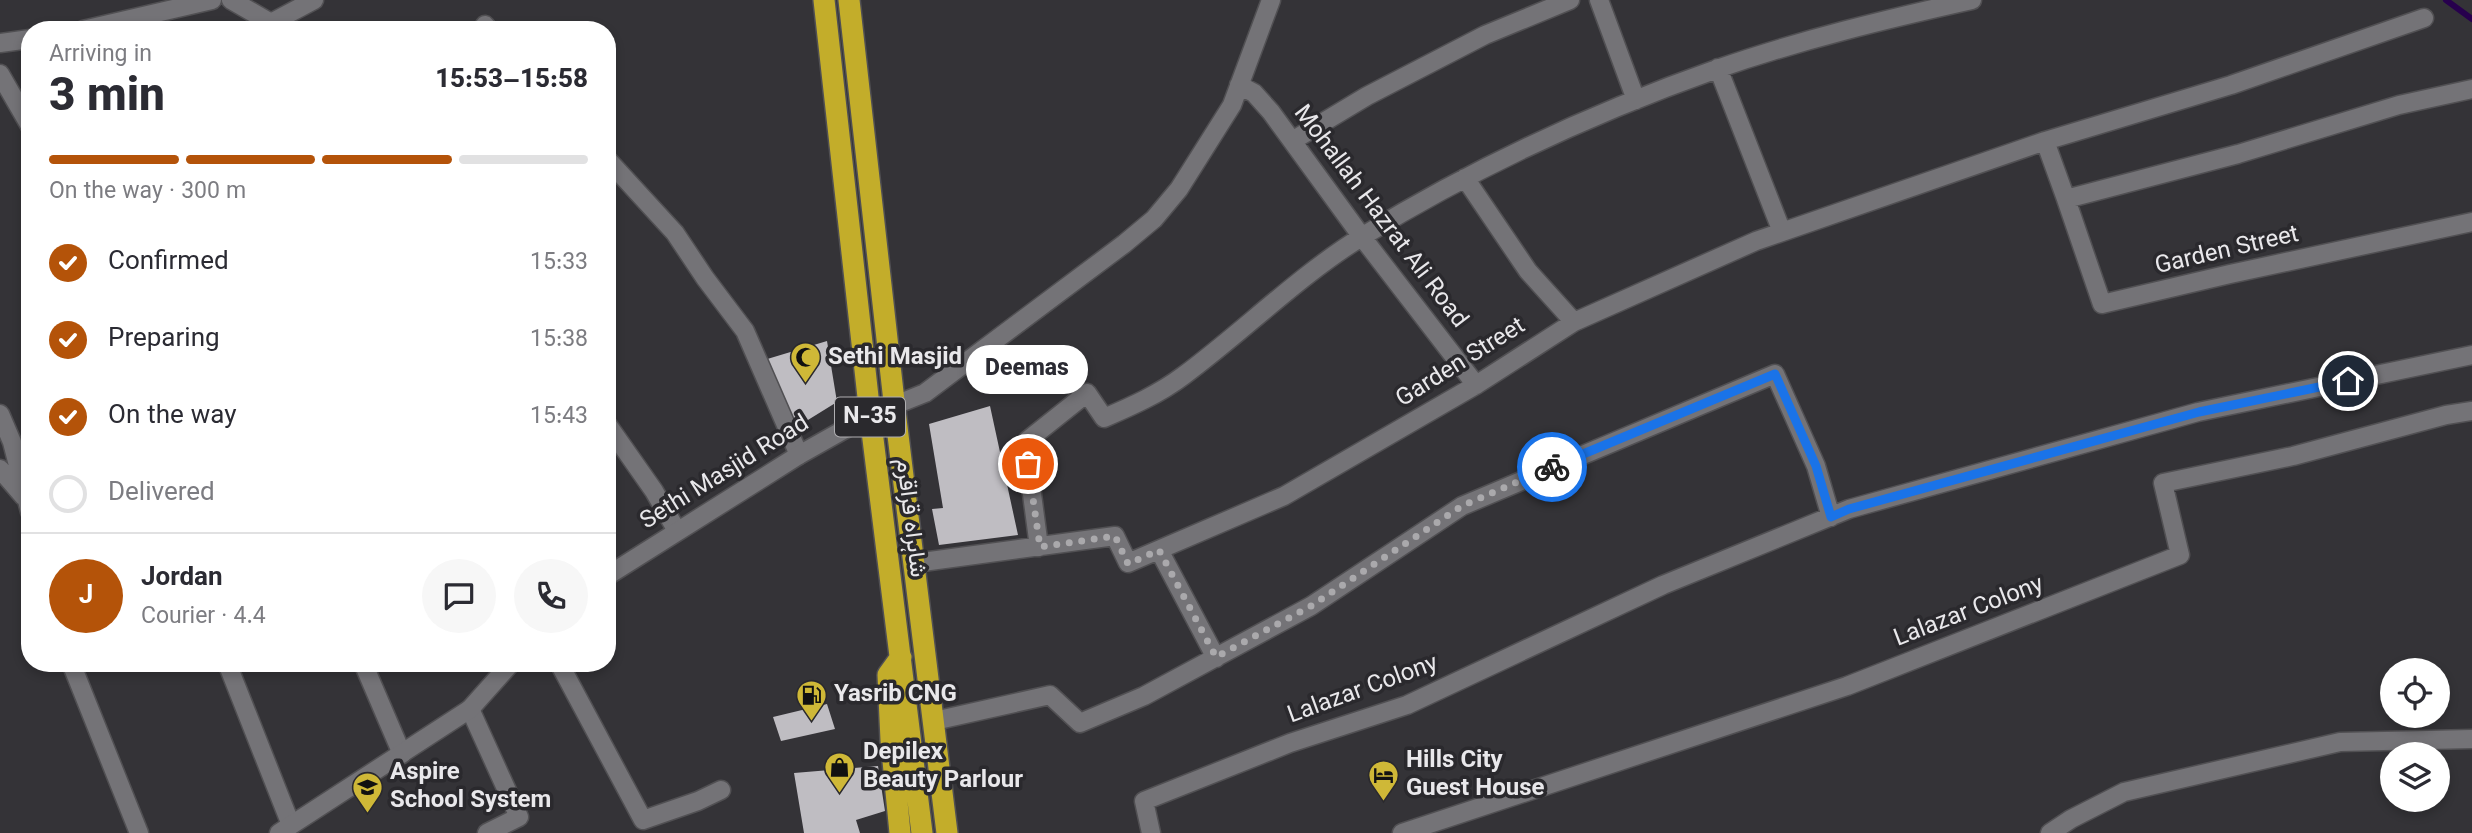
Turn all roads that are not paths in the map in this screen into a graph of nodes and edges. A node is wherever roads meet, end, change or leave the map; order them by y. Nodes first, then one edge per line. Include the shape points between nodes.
1 (212, 0) edge
2 (230, 0) edge
3 (314, 0) edge
4 (824, 0) edge
5 (849, 0) edge
6 (1271, 0) edge
7 (1570, 0) edge
8 (1599, 0) edge
9 (1972, 0) edge
10 (2424, 18) dead end
11 (136, 21) edge
12 (265, 21) edge
13 (281, 21) edge
14 (21, 41) edge
15 (0, 43) edge
16 (1718, 68) junction
17 (0, 74) edge
18 (1239, 85) junction
19 (2472, 89) edge
20 (1636, 100) junction
21 (21, 110) edge
22 (1292, 141) junction
23 (2045, 141) junction
24 (616, 169) edge
25 (1465, 178) junction
26 (2066, 199) junction
27 (2472, 222) edge
28 (1782, 232) junction
29 (1362, 237) junction
30 (1574, 322) junction
31 (2472, 355) edge
32 (1476, 384) junction
33 (895, 405) junction
34 (2472, 411) edge
35 (0, 414) edge
36 (870, 415) junction
37 (616, 437) edge
38 (21, 440) edge
39 (799, 455) junction
40 (0, 469) edge
41 (21, 494) edge
42 (1831, 517) junction
43 (677, 531) junction
44 (1040, 547) junction
45 (1159, 550) junction
46 (915, 563) junction
47 (616, 570) edge
48 (901, 657) junction
49 (1216, 657) junction
50 (77, 672) edge
51 (230, 672) edge
52 (367, 672) edge
53 (503, 672) edge
54 (564, 672) edge
55 (470, 709) junction
56 (934, 722) junction
57 (2472, 739) edge
58 (402, 754) junction
59 (721, 790) dead end
60 (285, 829) edge
61 (922, 831) edge
62 (946, 831) edge
63 (139, 833) edge
64 (488, 833) edge
65 (900, 833) edge
66 (1150, 833) edge
67 (1402, 833) edge
68 (2050, 833) edge

1 - 11 street
2 - 12 street
3 - 13 street
4 - 36 highway, شاہراہ قراقرم / N-35
5 - 33 highway, شاہراہ قراقرم / N-35
6 - 18 street
7 - 22 street via 1473,41
8 - 20 street
9 - 16 street via 1880,20
10 - 23 street, Garden Street via 2231,85
14 - 15 street
16 - 20 street
16 - 28 street
17 - 21 street
18 - 22 street, Mohallah Hazrat Ali Road via 1254,93
18 - 33 street via 1199,159 1154,219 925,393
19 - 26 street via 2399,105
20 - 25 street
22 - 29 street, Mohallah Hazrat Ali Road
23 - 26 street, Garden Street
23 - 28 street, Garden Street
24 - 39 street via 675,233 745,331
25 - 29 street
25 - 30 street via 1528,271
26 - 27 street, Garden Street via 2102,304
28 - 30 street, Garden Street
29 - 32 street, Mohallah Hazrat Ali Road
29 - 44 street via 1148,398 1104,418 1087,393 1028,440
30 - 32 street, Garden Street
31 - 42 street via 2199,412
32 - 45 street, Garden Street via 1284,496
33 - 46 highway, شاہراہ قراقرم / N-35
34 - 67 street, Lalazar Colony via 2163,483 2180,555 1847,686
35 - 38 street
36 - 39 street, Sethi Masjid Road
36 - 48 highway, شاہراہ قراقرم / N-35
37 - 43 street
39 - 43 street, Sethi Masjid Road
40 - 41 street
42 - 49 street via 1816,466 1775,374 1462,506 1311,606
42 - 66 street, Lalazar Colony via 1663,585 1407,705 1290,743 1144,801
43 - 47 street, Sethi Masjid Road
44 - 45 street, Garden Street via 1115,536 1128,564
44 - 46 street, Garden Street
45 - 49 street
46 - 56 highway, شاہراہ قراقرم / N-35
48 - 61 highway, شاہراہ قراقرم / N-35
48 - 65 highway via 888,675
49 - 56 street via 1144,696 1080,723 1050,695
50 - 63 street
51 - 60 street
52 - 58 street
53 - 55 street
54 - 59 street via 643,820
55 - 58 street
55 - 64 street via 519,817
56 - 62 highway, شاہراہ قراقرم / N-35
57 - 68 street via 2340,742 2124,792
58 - 60 street
61 - 62 highway

